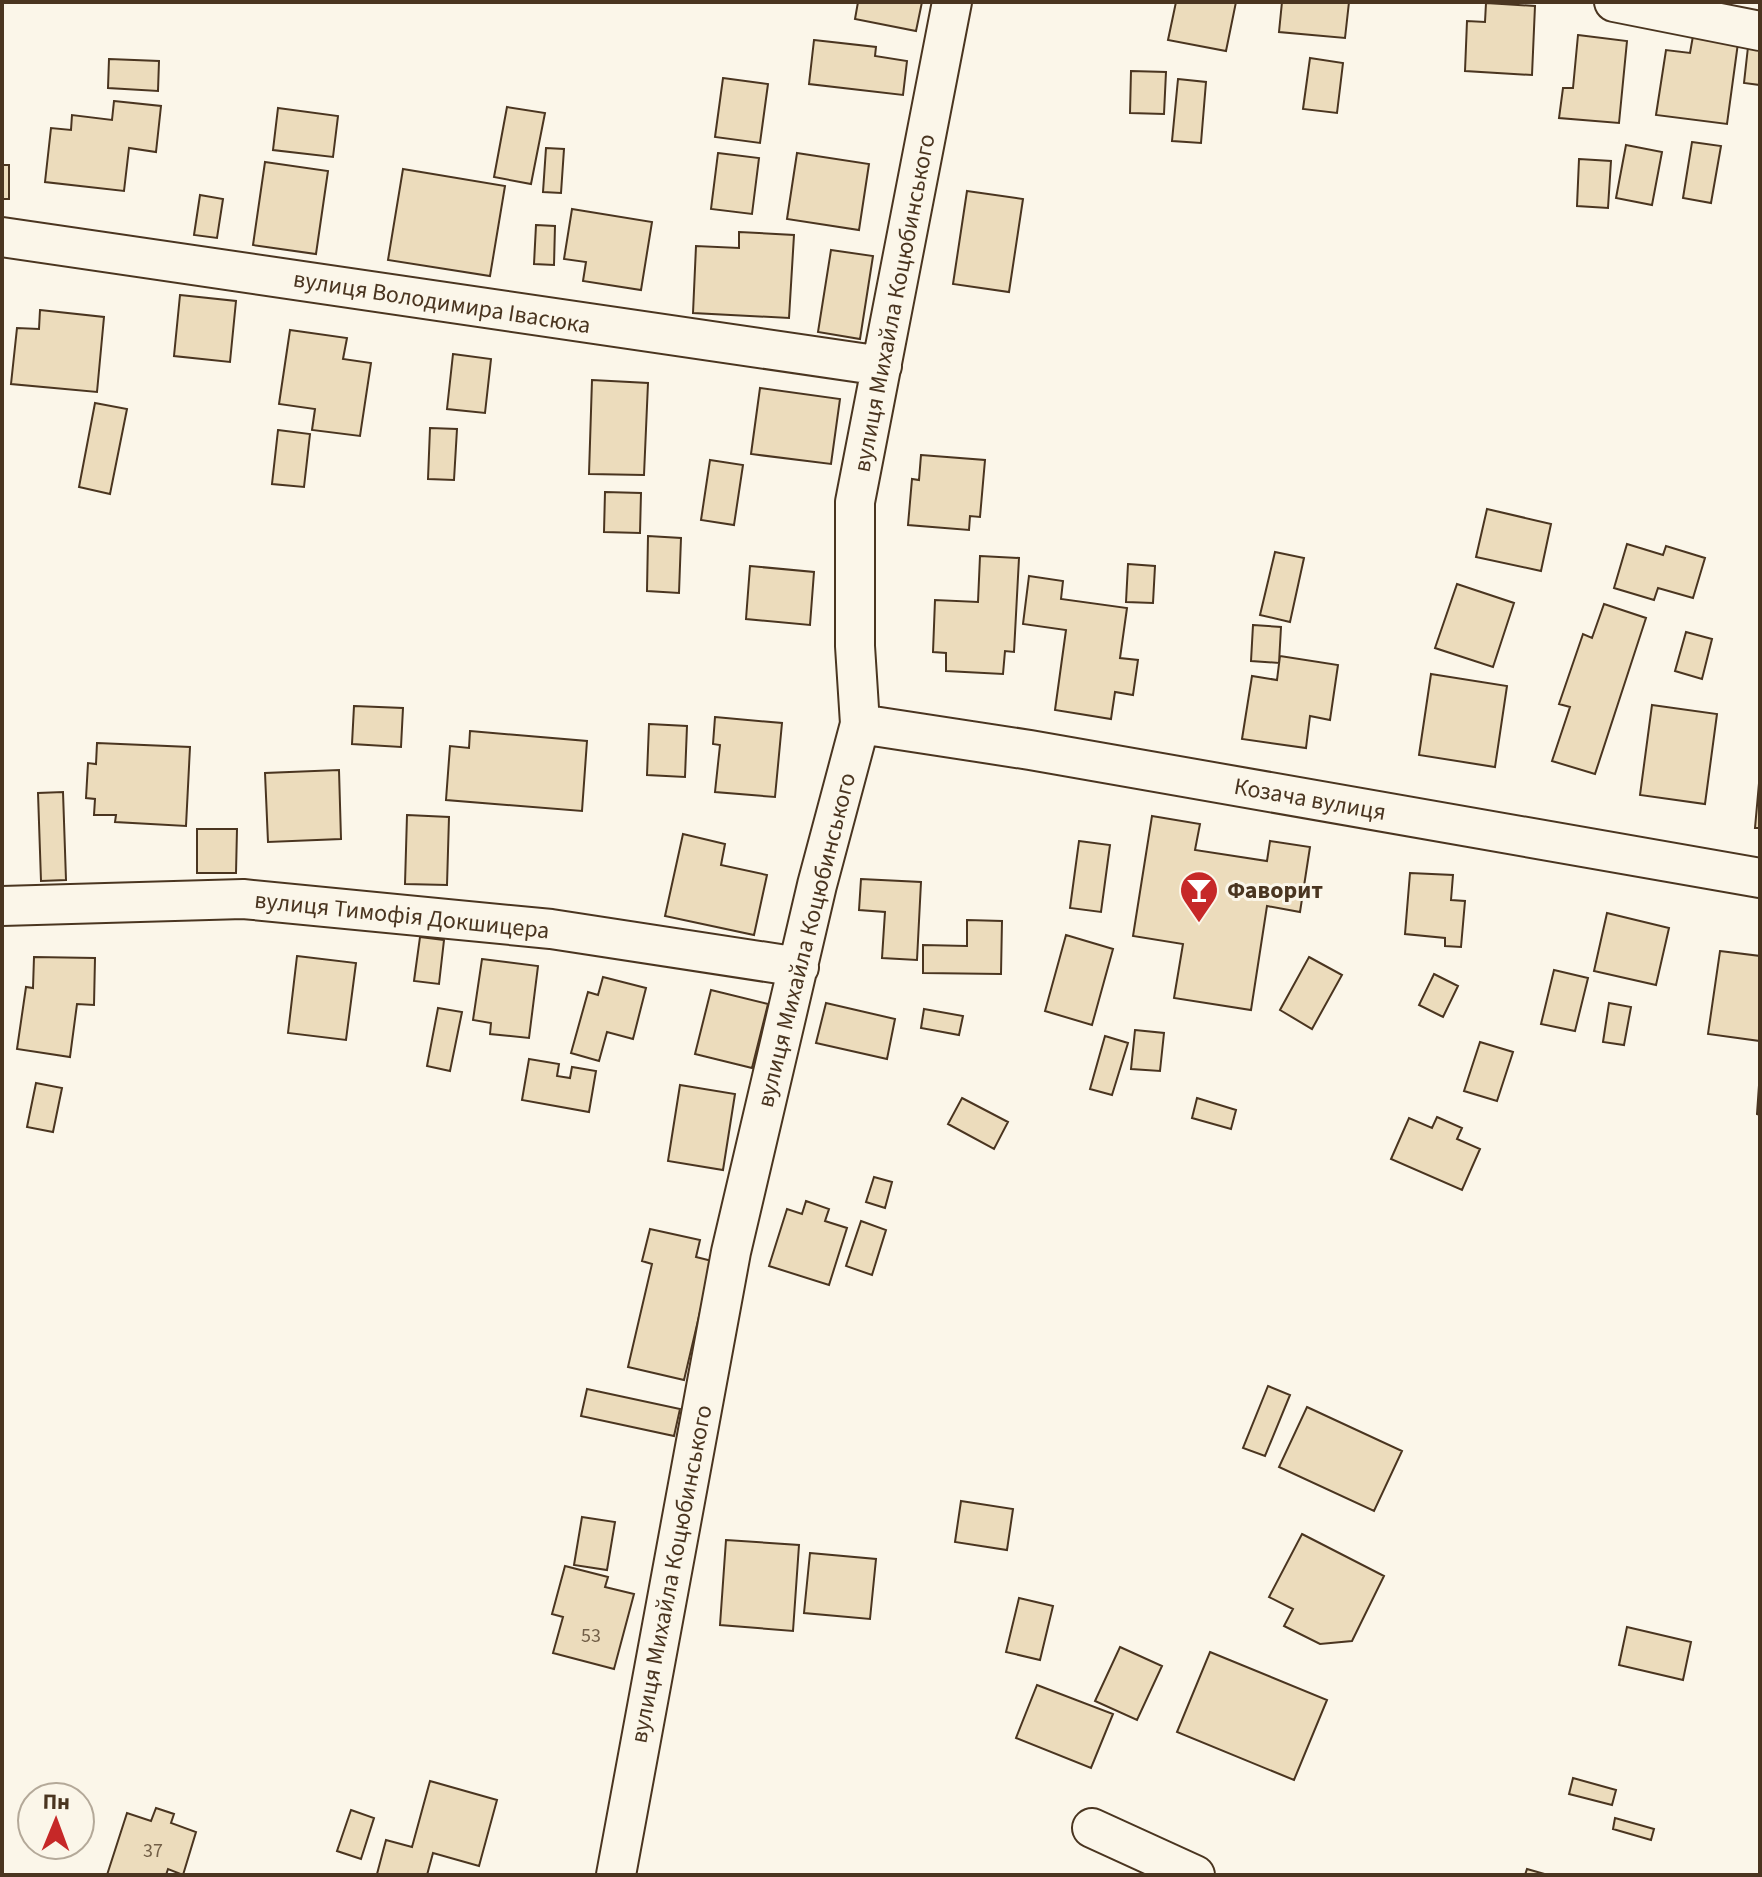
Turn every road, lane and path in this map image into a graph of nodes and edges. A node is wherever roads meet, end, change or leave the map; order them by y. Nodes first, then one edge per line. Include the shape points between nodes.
1 (952, 2) edge
2 (1614, 2) edge
3 (1760, 31) edge
4 (2, 237) edge
5 (882, 366) junction
6 (860, 724) junction
7 (1760, 878) edge
8 (2, 906) edge
9 (799, 967) junction
10 (1092, 1828) dead end
11 (616, 1875) edge
12 (1195, 1875) edge

1 - 5 street, вулиця Михайла Коцюбинського
2 - 3 street
4 - 5 street, вулиця Володимира Івасюка
5 - 6 street, вулиця Михайла Коцюбинського via 855,502
6 - 7 street, Козача вулиця
6 - 9 street, вулиця Михайла Коцюбинського
8 - 9 street, вулиця Тимофія Докшицера via 243,899 551,929
9 - 11 street, вулиця Михайла Коцюбинського via 731,1252
10 - 12 street

